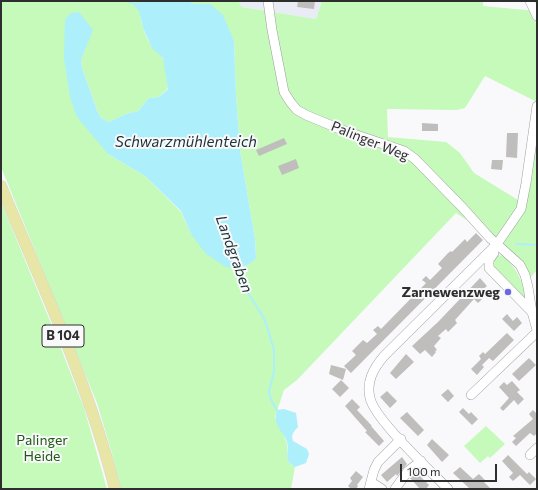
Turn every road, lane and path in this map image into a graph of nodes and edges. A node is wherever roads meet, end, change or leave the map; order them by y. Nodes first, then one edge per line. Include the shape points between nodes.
1 (268, 1) edge
2 (530, 1) edge
3 (537, 16) edge
4 (537, 106) edge
5 (1, 186) edge
6 (497, 244) junction
7 (508, 254) junction
8 (532, 312) junction
9 (537, 331) edge
10 (471, 395) dead end
11 (401, 439) junction
12 (537, 448) edge
13 (530, 455) dead end
14 (421, 461) junction
15 (370, 485) edge
16 (115, 489) edge
17 (382, 489) edge
18 (395, 489) edge
19 (448, 489) edge

1 - 6 street, Palinger Weg via 284,92 297,110 336,128 404,151 415,159
2 - 3 street
4 - 6 street via 521,209
5 - 16 main road, B 104 via 71,354
6 - 7 street, Palinger Weg
6 - 11 street via 384,356 372,372 369,387 376,412
7 - 8 street, Palinger Weg via 520,265 525,275
7 - 8 street via 500,251 493,253 488,260 489,268
8 - 9 street, Palinger Weg
9 - 10 street
11 - 14 street
11 - 15 street via 378,462
12 - 13 street
14 - 18 street via 408,471
14 - 19 street
15 - 17 street

